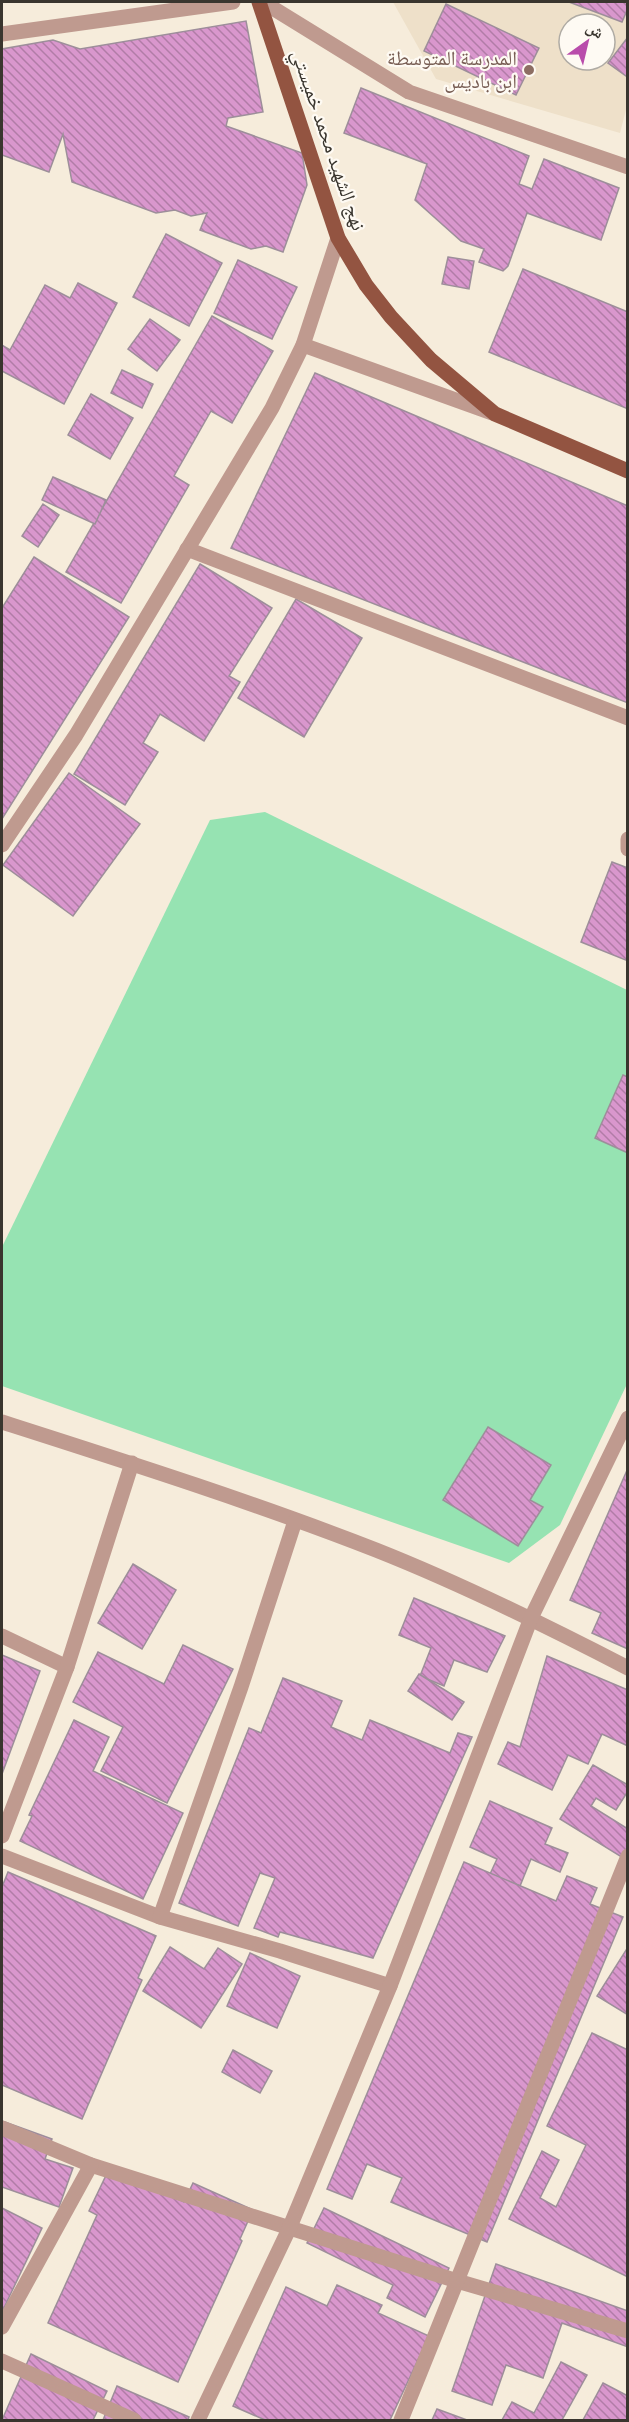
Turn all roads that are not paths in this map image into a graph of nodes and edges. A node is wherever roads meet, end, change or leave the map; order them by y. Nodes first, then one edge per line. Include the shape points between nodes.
1 (233, 2) edge
2 (261, 2) edge
3 (2, 34) edge
4 (627, 167) edge
5 (339, 238) junction
6 (303, 345) junction
7 (495, 414) junction
8 (627, 471) edge
9 (187, 549) junction
10 (627, 717) edge
11 (627, 839) edge
12 (2, 845) edge
13 (627, 849) edge
14 (627, 1418) edge
15 (2, 1422) edge
16 (132, 1463) junction
17 (295, 1521) junction
18 (531, 1618) junction
19 (2, 1636) edge
20 (67, 1667) junction
21 (627, 1668) edge
22 (2, 1836) edge
23 (2, 1856) edge
24 (627, 1856) edge
25 (160, 1917) junction
26 (390, 1986) junction
27 (2, 2128) edge
28 (91, 2165) junction
29 (288, 2229) junction
30 (457, 2281) junction
31 (2, 2327) edge
32 (627, 2331) edge
33 (2, 2361) edge
34 (134, 2421) edge
35 (198, 2421) edge
36 (401, 2421) edge

1 - 3 street
2 - 4 street via 409,92
2 - 5 main road, نهج الشهيد محمد خميستي
5 - 6 street
5 - 7 main road, نهج الشهيد محمد خميستي via 366,285 391,317 431,360
6 - 7 street
6 - 9 street via 272,408
7 - 8 main road, نهج الشهيد محمد خميستي
9 - 10 street
9 - 12 street via 76,735
11 - 13 street
14 - 18 street
15 - 16 street
16 - 17 street
16 - 20 street
17 - 18 street via 377,1551
17 - 25 street
18 - 21 street
18 - 26 street
19 - 20 street
20 - 22 street
23 - 25 street
24 - 30 street
25 - 26 street
26 - 29 street
27 - 28 street
28 - 29 street
28 - 31 street
29 - 30 street
29 - 35 street
30 - 32 street
30 - 36 street
33 - 34 street

